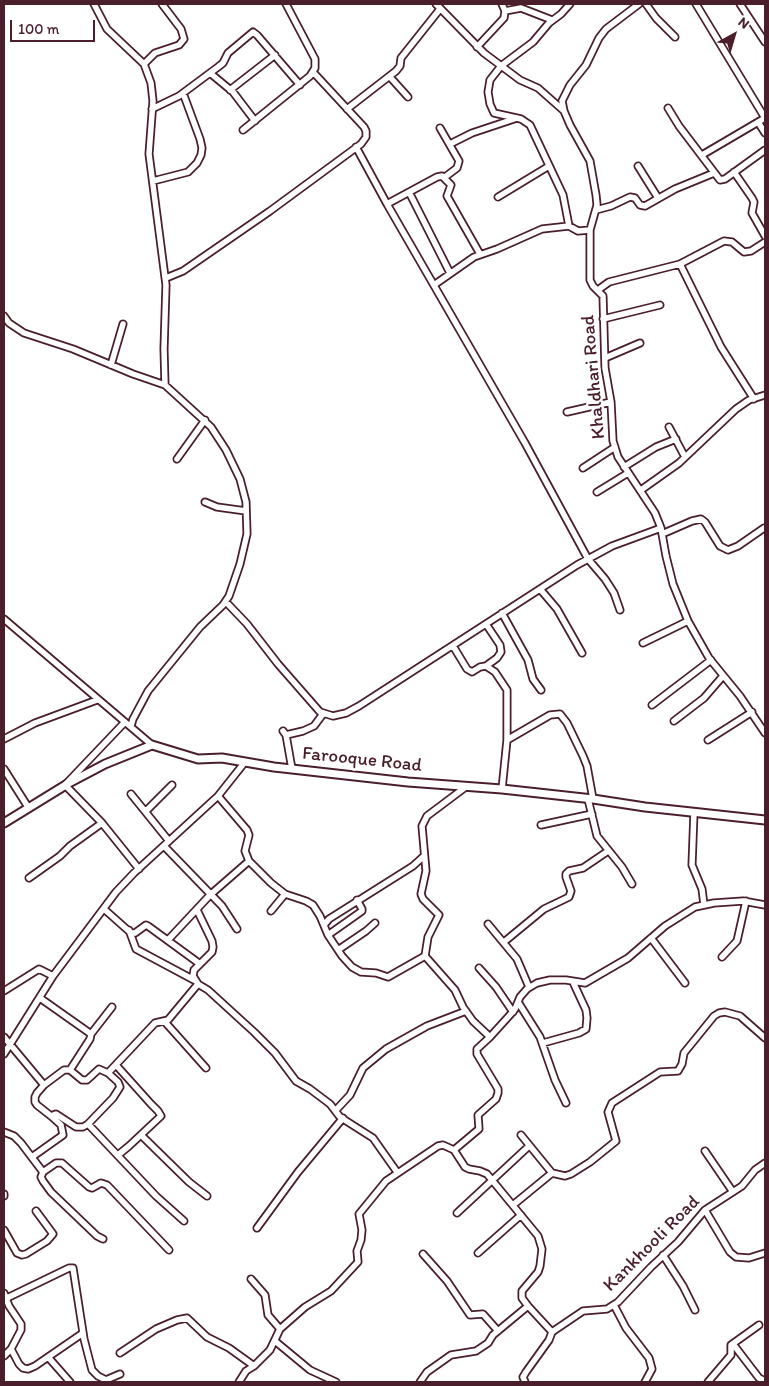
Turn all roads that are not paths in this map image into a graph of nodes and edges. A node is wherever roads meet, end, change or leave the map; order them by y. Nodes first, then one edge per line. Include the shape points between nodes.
1 (95, 4) edge
2 (162, 4) edge
3 (286, 4) edge
4 (502, 4) edge
5 (570, 4) edge
6 (639, 4) edge
7 (646, 4) edge
8 (696, 4) edge
9 (740, 4) edge
10 (438, 6) edge
11 (505, 11) junction
12 (552, 20) junction
13 (675, 37) dead end
14 (765, 42) edge
15 (477, 47) junction
16 (275, 55) junction
17 (144, 64) junction
18 (500, 66) junction
19 (313, 72) junction
20 (210, 73) junction
21 (390, 77) junction
22 (300, 85) junction
23 (230, 90) junction
24 (183, 93) junction
25 (408, 97) dead end
26 (668, 108) dead end
27 (152, 109) junction
28 (347, 109) junction
29 (564, 111) junction
30 (517, 118) junction
31 (255, 121) junction
32 (758, 122) junction
33 (440, 128) dead end
34 (243, 130) dead end
35 (765, 133) edge
36 (450, 144) junction
37 (356, 147) junction
38 (765, 150) edge
39 (702, 155) junction
40 (549, 166) junction
41 (638, 166) dead end
42 (734, 172) junction
43 (714, 173) junction
44 (445, 177) junction
45 (153, 181) junction
46 (409, 192) junction
47 (498, 197) dead end
48 (658, 198) junction
49 (387, 204) junction
50 (596, 210) junction
51 (569, 226) junction
52 (590, 230) junction
53 (765, 236) edge
54 (765, 242) edge
55 (480, 254) junction
56 (680, 264) junction
57 (450, 273) junction
58 (166, 278) junction
59 (434, 285) junction
60 (598, 290) junction
61 (660, 305) dead end
62 (4, 316) edge
63 (603, 319) junction
64 (6, 322) edge
65 (123, 324) dead end
66 (640, 343) dead end
67 (605, 358) junction
68 (111, 365) junction
69 (165, 385) junction
70 (765, 395) edge
71 (754, 399) junction
72 (610, 402) junction
73 (567, 412) dead end
74 (205, 420) junction
75 (669, 427) dead end
76 (676, 439) junction
77 (614, 447) junction
78 (685, 457) junction
79 (177, 459) dead end
80 (583, 468) dead end
81 (626, 470) junction
82 (640, 490) junction
83 (597, 492) dead end
84 (205, 502) dead end
85 (246, 511) junction
86 (764, 528) edge
87 (661, 531) junction
88 (588, 559) junction
89 (540, 589) junction
90 (226, 602) junction
91 (620, 610) dead end
92 (502, 613) junction
93 (4, 619) edge
94 (688, 621) junction
95 (486, 624) junction
96 (643, 643) dead end
97 (453, 646) junction
98 (582, 653) dead end
99 (711, 660) junction
100 (486, 666) junction
101 (723, 676) junction
102 (541, 690) dead end
103 (97, 700) junction
104 (652, 705) dead end
105 (752, 712) junction
106 (323, 714) junction
107 (674, 720) dead end
108 (125, 722) junction
109 (131, 726) junction
110 (765, 732) edge
111 (4, 739) edge
112 (507, 740) junction
113 (708, 740) dead end
114 (152, 745) junction
115 (245, 762) junction
116 (292, 768) junction
117 (4, 769) edge
118 (172, 784) dead end
119 (65, 785) junction
120 (467, 786) junction
121 (502, 789) junction
122 (131, 794) dead end
123 (218, 796) junction
124 (590, 799) junction
125 (28, 807) junction
126 (146, 811) junction
127 (694, 812) junction
128 (592, 814) junction
129 (764, 817) edge
130 (4, 823) edge
131 (102, 823) junction
132 (541, 826) dead end
133 (169, 840) junction
134 (164, 846) junction
135 (608, 851) junction
136 (424, 856) junction
137 (250, 861) junction
138 (139, 869) junction
139 (29, 878) dead end
140 (632, 884) dead end
141 (285, 894) junction
142 (210, 896) junction
143 (357, 900) junction
144 (746, 901) junction
145 (704, 905) junction
146 (765, 905) edge
147 (104, 909) junction
148 (197, 910) junction
149 (271, 912) dead end
150 (375, 922) dead end
151 (488, 924) dead end
152 (324, 925) junction
153 (237, 929) dead end
154 (129, 930) junction
155 (328, 935) junction
156 (651, 938) junction
157 (168, 940) junction
158 (504, 942) junction
159 (338, 950) junction
160 (425, 956) junction
161 (722, 957) dead end
162 (200, 964) junction
163 (479, 968) dead end
164 (53, 976) junction
165 (573, 982) junction
166 (685, 982) dead end
167 (197, 983) junction
168 (529, 988) junction
169 (4, 990) edge
170 (40, 998) junction
171 (518, 1002) junction
172 (112, 1007) dead end
173 (466, 1011) junction
174 (512, 1012) junction
175 (165, 1022) junction
176 (91, 1034) junction
177 (4, 1037) edge
178 (490, 1038) junction
179 (765, 1038) edge
180 (543, 1043) junction
181 (9, 1045) junction
182 (4, 1054) edge
183 (116, 1065) junction
184 (206, 1068) dead end
185 (70, 1070) junction
186 (108, 1073) junction
187 (44, 1085) junction
188 (566, 1103) dead end
189 (336, 1110) junction
190 (51, 1116) junction
191 (343, 1118) junction
192 (88, 1124) junction
193 (4, 1132) edge
194 (141, 1135) junction
195 (521, 1135) dead end
196 (529, 1146) junction
197 (454, 1150) junction
198 (705, 1151) dead end
199 (118, 1155) junction
200 (32, 1158) junction
201 (765, 1163) edge
202 (43, 1172) junction
203 (397, 1172) junction
204 (552, 1173) junction
205 (492, 1181) junction
206 (733, 1192) junction
207 (207, 1196) dead end
208 (513, 1205) junction
209 (705, 1210) junction
210 (36, 1211) dead end
211 (457, 1213) dead end
212 (521, 1215) junction
213 (184, 1221) dead end
214 (257, 1228) dead end
215 (4, 1230) edge
216 (103, 1239) dead end
217 (169, 1250) dead end
218 (478, 1253) dead end
219 (765, 1253) edge
220 (423, 1254) dead end
221 (663, 1255) junction
222 (250, 1279) dead end
223 (5, 1295) edge
224 (614, 1305) junction
225 (528, 1306) junction
226 (695, 1310) dead end
227 (759, 1325) dead end
228 (280, 1330) junction
229 (498, 1331) junction
230 (552, 1332) junction
231 (83, 1333) junction
232 (275, 1341) junction
233 (733, 1344) junction
234 (11, 1350) junction
235 (120, 1353) dead end
236 (4, 1356) edge
237 (48, 1357) junction
238 (254, 1366) junction
239 (120, 1374) dead end
240 (765, 1381) edge
241 (70, 1382) edge
242 (239, 1382) edge
243 (336, 1382) edge
244 (420, 1382) edge
245 (525, 1382) edge
246 (645, 1382) edge
247 (708, 1382) edge

1 - 17 street via 107,29
2 - 17 street via 181,29 184,39 179,45 155,53
3 - 19 street via 316,64
4 - 11 street
5 - 12 street
6 - 29 street via 599,38 586,65 564,94
7 - 13 street
8 - 32 street via 765,118
9 - 14 street
10 - 15 street
10 - 21 street via 404,55 399,69
11 - 12 street via 522,8
11 - 15 street via 501,22
12 - 18 street via 533,42
15 - 18 street
16 - 20 street via 255,33 250,33
16 - 22 street
16 - 23 street
17 - 27 street via 151,83
18 - 29 street via 538,88
18 - 30 street via 490,80 490,104 494,112
19 - 22 street
19 - 28 street
20 - 23 street
20 - 24 street
21 - 25 street
21 - 28 street
22 - 31 street
23 - 31 street
24 - 27 street
24 - 45 street via 200,139 201,155 188,172
26 - 39 street
27 - 45 street via 149,144
28 - 37 street via 366,131 366,137
29 - 50 street, Khaldhari Road via 590,161
30 - 36 street
30 - 40 street via 530,125
31 - 34 street
32 - 35 street
32 - 39 street
33 - 36 street
36 - 44 street via 459,164
37 - 49 street
37 - 58 street via 270,211 182,271
38 - 42 street
39 - 43 street
40 - 47 street
40 - 51 street via 563,195
41 - 48 street
42 - 43 street via 720,180
42 - 53 street via 754,202 752,213
43 - 48 street
44 - 46 street via 437,177
44 - 55 street via 451,187 447,196
45 - 58 street
46 - 49 street
46 - 57 street
48 - 50 street via 642,206 630,197
49 - 59 street
50 - 52 street, Khaldhari Road
51 - 52 street via 578,231
51 - 55 street via 542,228
52 - 60 street, Khaldhari Road via 590,280
54 - 56 street via 744,252 732,242 724,241
55 - 57 street
56 - 60 street via 609,282
56 - 71 street via 722,347
57 - 59 street
58 - 69 street
59 - 88 street
60 - 63 street, Khaldhari Road via 602,296
61 - 63 street
62 - 64 street
63 - 67 street, Khaldhari Road
64 - 68 street via 24,333
65 - 68 street
66 - 67 street
67 - 72 street, Khaldhari Road
68 - 69 street
69 - 74 street
70 - 71 street
71 - 78 street via 732,412
72 - 73 street
72 - 77 street, Khaldhari Road
74 - 79 street
74 - 85 street via 219,436 233,464 244,491
75 - 76 street
76 - 78 street
76 - 81 street via 656,448
77 - 80 street
77 - 81 street, Khaldhari Road
78 - 82 street
81 - 82 street, Khaldhari Road
81 - 83 street
82 - 87 street, Khaldhari Road via 655,513
84 - 85 street
85 - 90 street via 244,550
86 - 87 street via 728,550 720,546 701,519
87 - 88 street via 612,546
87 - 94 street, Khaldhari Road via 673,584
88 - 89 street
88 - 91 street via 606,579
89 - 92 street
89 - 98 street via 560,614
90 - 106 street
90 - 109 street via 200,626 148,691
92 - 95 street
92 - 102 street
93 - 103 street, Farooque Road
94 - 96 street
94 - 99 street, Khaldhari Road
95 - 97 street
95 - 100 street via 501,652
97 - 100 street via 469,671
97 - 106 street via 346,713
99 - 101 street, Khaldhari Road
99 - 104 street
100 - 112 street via 495,672 507,690
101 - 105 street, Khaldhari Road
101 - 107 street via 704,698
103 - 108 street, Farooque Road
103 - 111 street via 35,723
105 - 110 street, Khaldhari Road
105 - 113 street
106 - 116 street via 314,726 284,733
108 - 109 street, Farooque Road
108 - 119 street
109 - 114 street, Farooque Road
112 - 121 street
112 - 124 street via 550,715 560,714 587,766
114 - 115 main road, Farooque Road via 191,757
114 - 119 main road
115 - 116 main road, Farooque Road
115 - 123 street
116 - 120 main road, Farooque Road
117 - 125 street
118 - 126 street
119 - 125 main road
119 - 131 street
120 - 121 main road, Farooque Road
120 - 136 street via 424,819
121 - 124 main road, Farooque Road
122 - 126 street
123 - 133 street
123 - 137 street via 247,830 245,851
124 - 127 main road, Farooque Road
124 - 128 street
125 - 130 main road
126 - 133 street
127 - 129 main road, Farooque Road
127 - 145 street via 692,865 702,889
128 - 132 street
128 - 135 street via 597,836
131 - 138 street
131 - 139 street
133 - 134 street
134 - 138 street
134 - 142 street
135 - 140 street
135 - 158 street via 583,868 569,871 566,874 571,891 568,897 544,909
136 - 143 street
136 - 160 street via 426,871 421,894 439,915 428,937
137 - 141 street
137 - 142 street
138 - 147 street
141 - 149 street
141 - 152 street via 313,905
142 - 148 street
142 - 153 street via 222,906
143 - 152 street
143 - 155 street via 362,912
144 - 145 street
144 - 146 street
144 - 161 street via 737,940
145 - 156 street via 685,912
147 - 154 street
147 - 164 street
148 - 157 street
148 - 162 street via 213,946 212,952
150 - 159 street
151 - 158 street
152 - 155 street
154 - 157 street via 135,933 146,925
154 - 167 street via 136,949
155 - 159 street
156 - 165 street via 628,958 597,977 585,983
156 - 166 street
157 - 162 street
158 - 168 street via 517,959
159 - 160 street via 346,962 361,972 388,977
160 - 173 street via 455,990
162 - 167 street via 192,976
163 - 174 street
164 - 169 street via 39,969
164 - 170 street
165 - 168 street via 550,980
165 - 180 street via 586,1010 586,1029
167 - 175 street
167 - 189 street via 254,1032 296,1081
168 - 171 street
170 - 176 street
170 - 181 street
171 - 174 street
171 - 180 street
172 - 176 street
173 - 178 street
173 - 189 street via 427,1026 386,1049 363,1068 350,1095
174 - 178 street
175 - 183 street via 155,1023
175 - 184 street
176 - 185 street
177 - 181 street
178 - 197 street via 476,1052 498,1089 498,1096 478,1115 479,1128
179 - 204 street via 740,1016 719,1013 684,1053 678,1071 660,1072 612,1103 608,1112 616,1141 571,1174
180 - 188 street
181 - 182 street
181 - 187 street
183 - 186 street
183 - 194 street via 161,1114
185 - 186 street via 82,1080 87,1080 99,1069
185 - 187 street via 60,1071
186 - 192 street via 120,1087
187 - 190 street via 34,1100
189 - 191 street
190 - 192 street via 56,1114 76,1127
190 - 200 street via 61,1125 63,1135
191 - 203 street via 373,1138
191 - 214 street
192 - 199 street
193 - 200 street via 22,1143
194 - 199 street
194 - 207 street
195 - 196 street
196 - 204 street
196 - 205 street
197 - 203 street via 438,1146
197 - 205 street via 465,1167 484,1172
198 - 206 street
199 - 213 street
200 - 202 street
201 - 206 street, Kankhooli Road
202 - 216 street via 41,1177 51,1192
202 - 217 street via 59,1162 88,1187 104,1183
203 - 228 street via 359,1214 362,1235 356,1251 359,1260 356,1265 331,1291 305,1307
204 - 208 street
205 - 208 street
205 - 211 street
206 - 209 street, Kankhooli Road
208 - 212 street
209 - 219 street via 736,1257 749,1258
209 - 221 street, Kankhooli Road
210 - 215 street via 53,1234 26,1254 17,1252
212 - 218 street
212 - 225 street via 538,1236 542,1249 538,1272 522,1291 522,1298
220 - 229 street via 470,1315 483,1314
221 - 224 street, Kankhooli Road
221 - 226 street
222 - 228 street via 265,1295 268,1315
223 - 231 street via 72,1268
223 - 234 street via 22,1330
224 - 230 street, Kankhooli Road via 583,1311
224 - 246 street via 626,1328 649,1358 652,1370
225 - 229 street
225 - 230 street
227 - 233 street
228 - 232 street
229 - 244 street via 482,1348 456,1353 445,1359 427,1372
230 - 245 street via 523,1377
231 - 237 street
231 - 239 street via 92,1370 106,1380
232 - 238 street
232 - 243 street via 310,1370
233 - 240 street via 759,1378
233 - 247 street via 731,1355
234 - 236 street
234 - 237 street via 19,1364 28,1369
235 - 238 street via 156,1329 187,1318 208,1337
237 - 241 street
238 - 242 street via 246,1370

